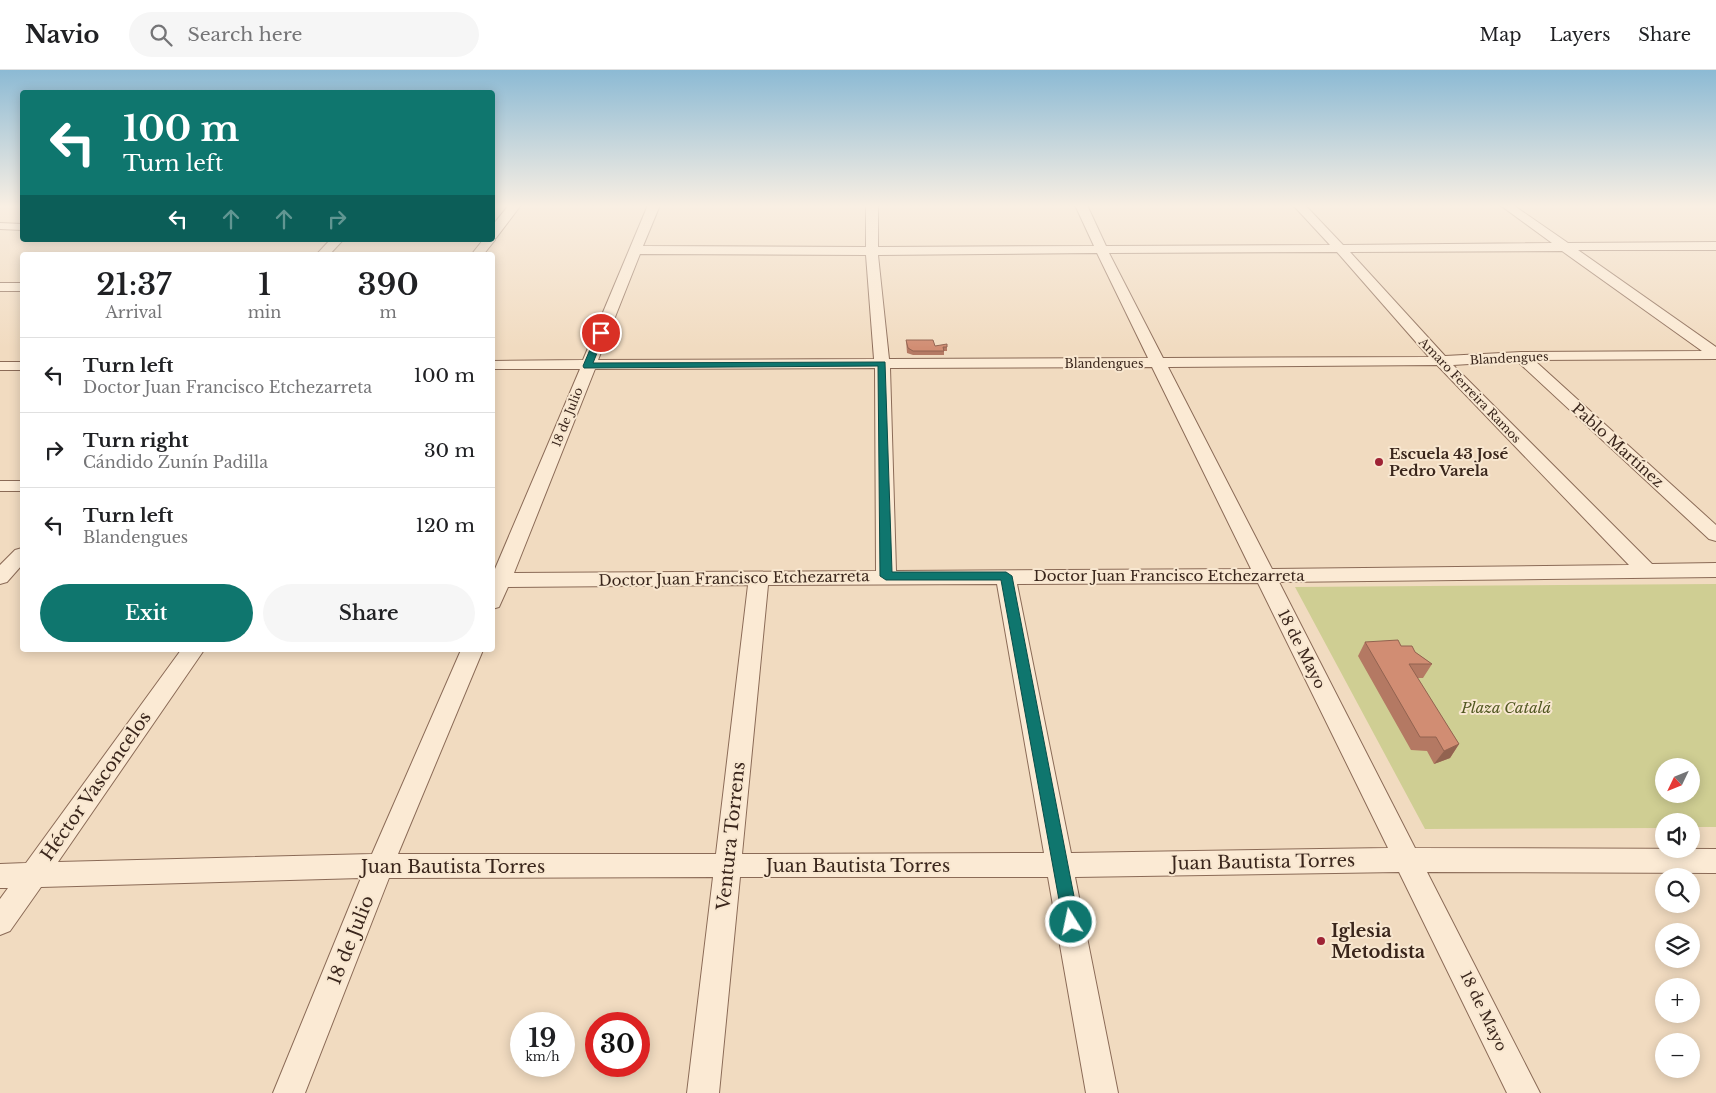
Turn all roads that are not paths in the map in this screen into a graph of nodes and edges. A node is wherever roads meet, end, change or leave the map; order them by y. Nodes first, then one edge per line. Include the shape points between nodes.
1 (635, 253) edge
2 (872, 253) edge
3 (1103, 253) edge
4 (1344, 253) edge
5 (1572, 253) edge
6 (0, 287) edge
7 (20, 287) edge
8 (1716, 354) edge
9 (1520, 356) junction
10 (1441, 361) junction
11 (1158, 363) junction
12 (882, 364) junction
13 (495, 365) edge
14 (0, 366) edge
15 (20, 366) edge
16 (587, 366) junction
17 (0, 486) edge
18 (20, 486) edge
19 (1716, 535) edge
20 (20, 556) edge
21 (1646, 570) junction
22 (1716, 570) edge
23 (0, 576) edge
24 (886, 576) junction
25 (1006, 576) junction
26 (1265, 576) junction
27 (759, 579) junction
28 (502, 580) junction
29 (495, 595) edge
30 (192, 652) edge
31 (471, 652) edge
32 (1409, 860) junction
33 (1716, 861) edge
34 (1060, 865) junction
35 (380, 866) junction
36 (727, 866) junction
37 (0, 876) edge
38 (32, 876) junction
39 (0, 922) edge
40 (289, 1093) edge
41 (703, 1093) edge
42 (1102, 1093) edge
43 (1524, 1093) edge

1 - 16 street, 18 de Julio
2 - 12 street
3 - 11 street, 18 de Mayo
4 - 10 street, Amaro Ferreira Ramos
5 - 8 street
6 - 7 street
8 - 9 street, Blandengues
9 - 10 street, Blandengues
9 - 19 street, Pablo Martínez
10 - 11 street, Blandengues
10 - 21 street, Amaro Ferreira Ramos
11 - 12 street, Blandengues
11 - 26 street, 18 de Mayo
12 - 16 street, Blandengues
12 - 24 street
13 - 16 street, Blandengues
14 - 15 street
16 - 28 street, 18 de Julio
17 - 18 street
20 - 23 street
21 - 22 street, Doctor Juan Francisco Etchezarreta
21 - 26 street, Doctor Juan Francisco Etchezarreta
24 - 25 street, Doctor Juan Francisco Etchezarreta
24 - 27 street, Doctor Juan Francisco Etchezarreta
25 - 26 street, Doctor Juan Francisco Etchezarreta
25 - 34 street
26 - 32 street, 18 de Mayo
27 - 28 street, Doctor Juan Francisco Etchezarreta
27 - 36 street, Ventura Torrens
28 - 29 street, 18 de Julio
30 - 38 street, Héctor Vasconcelos
31 - 35 street, 18 de Julio
32 - 33 street, Juan Bautista Torres
32 - 34 street, Juan Bautista Torres
32 - 43 street, 18 de Mayo
34 - 36 street, Juan Bautista Torres
34 - 42 street
35 - 36 street, Juan Bautista Torres
35 - 38 street, Juan Bautista Torres
35 - 40 street, 18 de Julio
36 - 41 street, Ventura Torrens
37 - 38 street, Juan Bautista Torres
38 - 39 street, Héctor Vasconcelos

